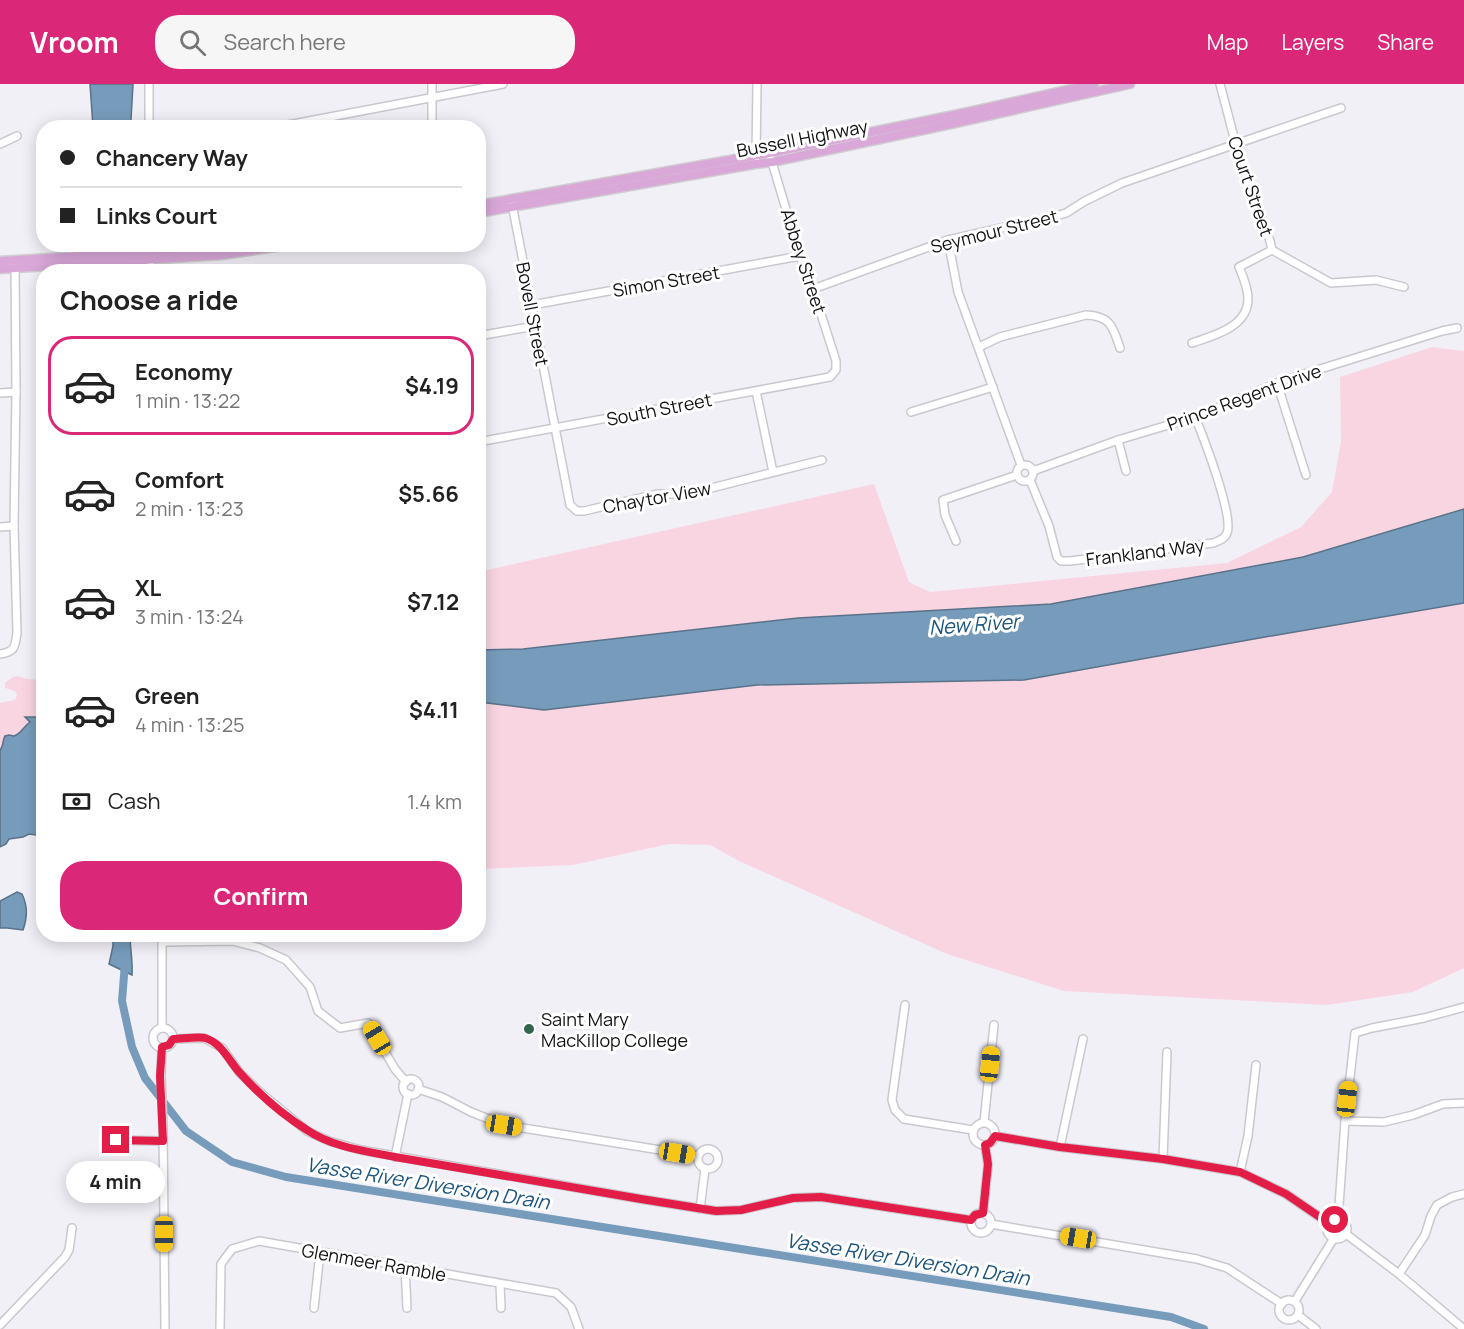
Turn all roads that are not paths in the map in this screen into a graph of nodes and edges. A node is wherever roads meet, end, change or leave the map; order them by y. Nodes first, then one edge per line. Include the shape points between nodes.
1 (149, 84) edge
2 (432, 84) edge
3 (503, 84) edge
4 (757, 84) edge
5 (1094, 84) edge
6 (1130, 84) edge
7 (1220, 84) edge
8 (432, 97) junction
9 (1341, 108) dead end
10 (149, 120) edge
11 (313, 120) edge
12 (432, 120) edge
13 (17, 136) dead end
14 (0, 144) edge
15 (1236, 145) junction
16 (770, 158) junction
17 (756, 160) junction
18 (512, 203) junction
19 (486, 205) edge
20 (486, 211) edge
21 (948, 240) junction
22 (1272, 250) junction
23 (186, 252) edge
24 (245, 252) edge
25 (150, 256) junction
26 (801, 256) junction
27 (0, 261) edge
28 (15, 264) junction
29 (150, 264) edge
30 (0, 269) edge
31 (1404, 287) dead end
32 (813, 289) junction
33 (532, 305) junction
34 (535, 326) junction
35 (1457, 328) dead end
36 (486, 335) edge
37 (1192, 343) dead end
38 (979, 347) junction
39 (1120, 348) dead end
40 (836, 370) joint
41 (1277, 383) junction
42 (993, 387) junction
43 (756, 391) junction
44 (16, 392) junction
45 (0, 393) edge
46 (911, 412) dead end
47 (1195, 417) junction
48 (556, 428) junction
49 (1118, 440) junction
50 (486, 441) edge
51 (822, 460) dead end
52 (1021, 465) junction
53 (1033, 471) junction
54 (1126, 471) dead end
55 (773, 472) junction
56 (1017, 475) junction
57 (1306, 475) dead end
58 (1029, 480) junction
59 (14, 526) junction
60 (0, 527) edge
61 (956, 541) dead end
62 (0, 654) edge
63 (163, 942) edge
64 (237, 942) edge
65 (905, 1005) dead end
66 (1464, 1007) edge
67 (994, 1025) dead end
68 (162, 1028) junction
69 (173, 1039) junction
70 (1083, 1039) dead end
71 (162, 1047) junction
72 (1167, 1052) dead end
73 (1256, 1065) dead end
74 (405, 1082) junction
75 (418, 1089) junction
76 (408, 1094) junction
77 (1464, 1103) edge
78 (1345, 1121) junction
79 (984, 1122) junction
80 (973, 1130) junction
81 (995, 1136) junction
82 (116, 1140) dead end
83 (163, 1141) junction
84 (985, 1145) junction
85 (1060, 1147) junction
86 (698, 1156) junction
87 (395, 1157) junction
88 (1163, 1159) junction
89 (705, 1169) junction
90 (1240, 1172) junction
91 (1464, 1194) edge
92 (700, 1209) junction
93 (983, 1213) junction
94 (971, 1220) junction
95 (1338, 1220) junction
96 (991, 1224) junction
97 (1330, 1224) junction
98 (72, 1228) dead end
99 (1346, 1234) junction
100 (1334, 1238) junction
101 (320, 1252) junction
102 (405, 1266) junction
103 (1399, 1274) junction
104 (500, 1284) junction
105 (1294, 1301) junction
106 (1282, 1304) junction
107 (314, 1308) dead end
108 (407, 1308) dead end
109 (501, 1308) dead end
110 (1298, 1315) junction
111 (0, 1325) edge
112 (165, 1329) edge
113 (220, 1329) edge
114 (579, 1329) edge
115 (1316, 1329) edge
116 (1464, 1329) edge

1 - 10 street
2 - 8 street
3 - 8 street
4 - 17 street
5 - 16 main road, Bussell Highway
6 - 16 main road, Bussell Highway via 951,124
7 - 15 street, Court Street
8 - 11 street
8 - 12 street
9 - 15 street, Seymour Street
13 - 14 street
15 - 21 street, Seymour Street via 1122,183 1066,213
15 - 22 street, Court Street
16 - 17 main road, Bussell Highway
16 - 26 street, Abbey Street
17 - 18 main road, Bussell Highway
18 - 19 main road, Bussell Highway
18 - 20 main road, Bussell Highway
18 - 33 street, Bovell Street
21 - 32 street, Seymour Street
21 - 38 street via 958,292
22 - 31 street via 1331,283 1377,280
22 - 37 street, Court Street via 1239,267 1248,297 1243,315 1222,333
23 - 25 main road
24 - 25 main road
25 - 28 main road
25 - 29 street
26 - 32 street, Abbey Street
26 - 33 street, Simon Street
27 - 28 main road
28 - 30 main road
28 - 44 street
32 - 40 street, Abbey Street
33 - 34 street, Bovell Street
34 - 36 street
34 - 48 street, Bovell Street
35 - 41 street, Prince Regent Drive
38 - 39 street via 1000,337 1086,315 1098,316 1113,326
38 - 42 street
40 - 43 street, South Street via 830,376
41 - 47 street, Prince Regent Drive
41 - 57 street
42 - 46 street
42 - 52 street
43 - 48 street, South Street
43 - 55 street
44 - 45 street
44 - 59 street
47 - 49 street, Prince Regent Drive
47 - 58 street, Frankland Way via 1216,472 1229,523 1224,538 1213,543 1061,561
48 - 50 street, South Street
48 - 55 street, Chaytor View via 570,505 577,511 657,494 688,494
49 - 53 street, Prince Regent Drive
49 - 54 street
51 - 55 street, Chaytor View
52 - 53 street
52 - 56 street
53 - 58 street
56 - 58 street via 1023,481
56 - 61 street via 943,500
59 - 60 street
59 - 62 street via 17,633 9,652
63 - 68 street
64 - 74 street via 286,960 310,987 318,1011 340,1028 368,1023
65 - 80 street via 892,1100 895,1110 904,1119
66 - 78 street via 1355,1033
67 - 79 street
68 - 69 street via 169,1029
68 - 71 street via 153,1039
69 - 71 street
69 - 87 street via 204,1038 222,1048 240,1073 307,1131 329,1141
70 - 85 street
71 - 83 street
72 - 88 street
73 - 90 street
74 - 75 street via 415,1081
74 - 76 street
75 - 76 street
75 - 86 street via 504,1125
76 - 87 street
77 - 78 street via 1443,1104 1384,1122
78 - 95 street
79 - 80 street
79 - 81 street via 993,1127
80 - 84 street via 975,1142
81 - 84 street
81 - 85 street
82 - 83 street
83 - 112 street
84 - 93 street via 988,1164
85 - 88 street
86 - 89 street
86 - 89 street via 708,1149 718,1156 715,1167
87 - 92 street
88 - 90 street
89 - 92 street
90 - 97 street via 1286,1194
91 - 103 street via 1437,1205 1425,1235
92 - 94 street via 741,1210 793,1198 821,1197
93 - 94 street
93 - 96 street
94 - 96 street via 972,1229 979,1233 986,1232
95 - 97 street
95 - 99 street via 1346,1225
96 - 106 street via 1197,1258 1227,1268
97 - 100 street via 1328,1232
98 - 111 street via 65,1257
99 - 100 street
99 - 103 street
100 - 105 street
101 - 102 street, Glenmeer Ramble
101 - 107 street
101 - 113 street, Glenmeer Ramble via 259,1241 232,1249 221,1264
102 - 104 street, Glenmeer Ramble
102 - 108 street
103 - 116 street
104 - 109 street
104 - 114 street, Glenmeer Ramble via 556,1293 571,1307
105 - 106 street
105 - 110 street via 1299,1306
106 - 110 street via 1284,1318
110 - 115 street

